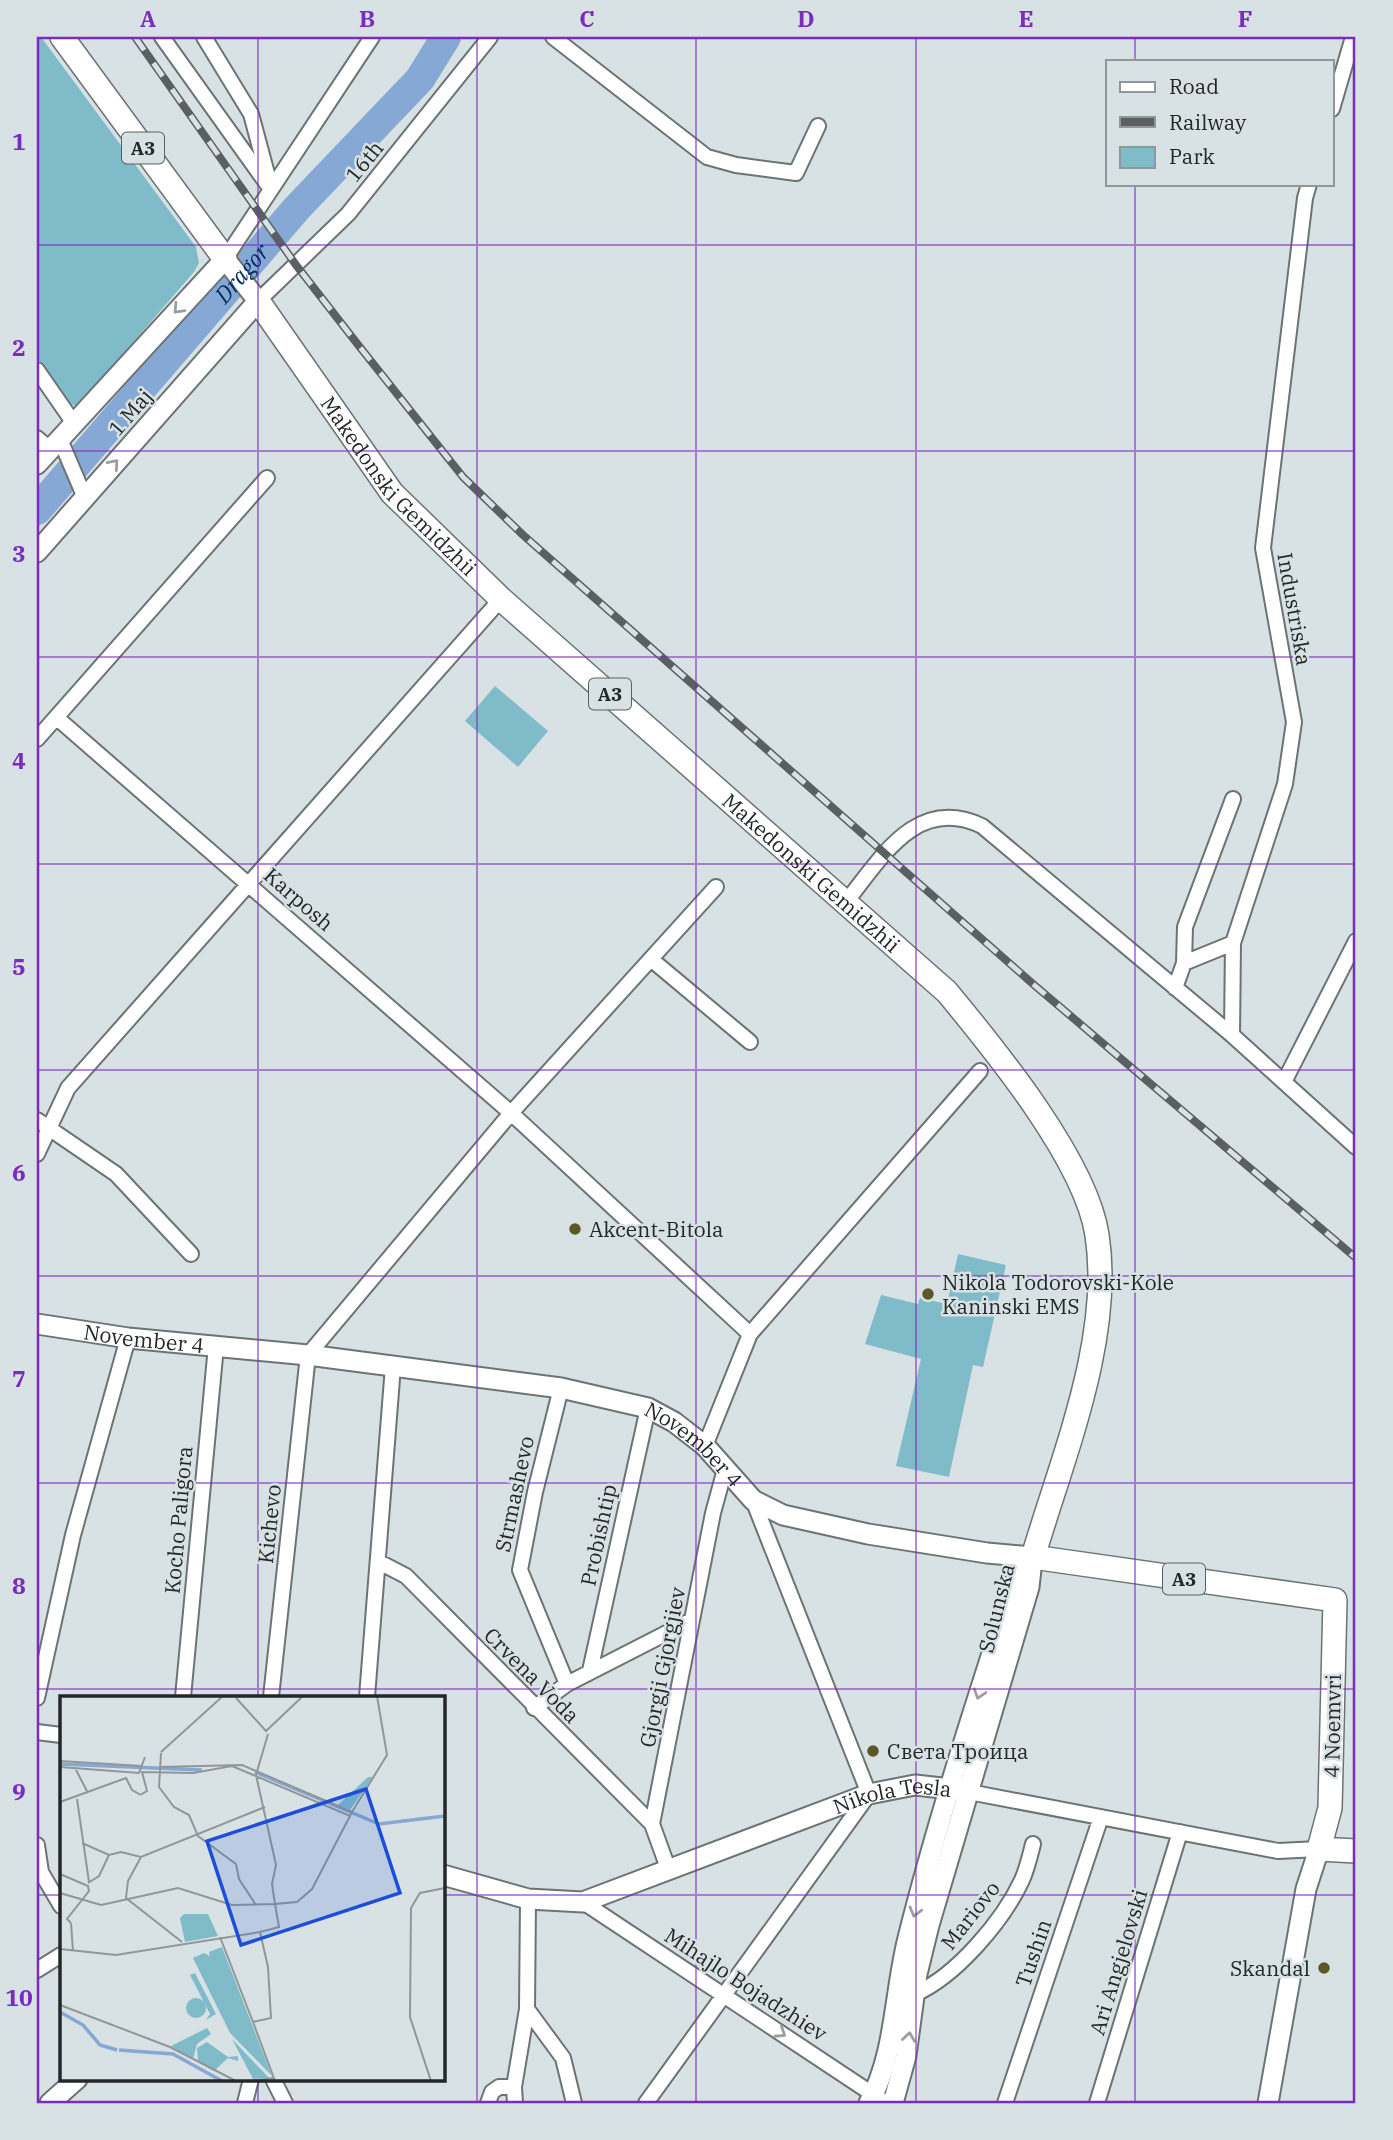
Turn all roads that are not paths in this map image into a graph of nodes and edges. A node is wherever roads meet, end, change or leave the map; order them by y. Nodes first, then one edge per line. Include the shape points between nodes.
1 (62, 37) edge
2 (162, 37) edge
3 (204, 37) edge
4 (372, 37) edge
5 (490, 37) edge
6 (553, 37) edge
7 (1353, 37) edge
8 (1334, 101) edge
9 (818, 126) dead end
10 (1310, 186) edge
11 (270, 188) junction
12 (225, 259) junction
13 (258, 301) junction
14 (37, 370) edge
15 (73, 422) junction
16 (52, 444) edge
17 (37, 464) edge
18 (267, 478) dead end
19 (83, 492) junction
20 (37, 552) edge
21 (501, 599) junction
22 (57, 718) junction
23 (37, 739) edge
24 (1233, 799) dead end
25 (249, 883) junction
26 (716, 887) dead end
27 (846, 902) junction
28 (1356, 941) edge
29 (1233, 943) junction
30 (652, 960) junction
31 (1184, 963) junction
32 (1175, 988) junction
33 (1232, 1035) junction
34 (750, 1042) dead end
35 (980, 1070) dead end
36 (1284, 1082) junction
37 (512, 1113) junction
38 (42, 1124) edge
39 (1356, 1147) edge
40 (37, 1154) edge
41 (191, 1254) dead end
42 (37, 1324) edge
43 (750, 1334) junction
44 (128, 1338) junction
45 (216, 1346) junction
46 (308, 1355) junction
47 (393, 1366) junction
48 (561, 1388) junction
49 (648, 1408) junction
50 (705, 1446) junction
51 (725, 1469) junction
52 (754, 1500) junction
53 (1033, 1557) junction
54 (379, 1562) junction
55 (692, 1619) junction
56 (590, 1671) junction
57 (567, 1684) junction
58 (183, 1696) edge
59 (271, 1696) edge
60 (367, 1696) edge
61 (37, 1698) edge
62 (534, 1708) junction
63 (37, 1732) edge
64 (60, 1735) edge
65 (959, 1789) junction
66 (869, 1794) junction
67 (1101, 1817) junction
68 (652, 1824) junction
69 (1180, 1832) junction
70 (1033, 1844) dead end
71 (37, 1845) edge
72 (1320, 1849) junction
73 (1356, 1851) edge
74 (669, 1871) junction
75 (444, 1875) edge
76 (528, 1899) junction
77 (583, 1902) junction
78 (60, 1904) edge
79 (60, 1956) edge
80 (37, 1970) edge
81 (915, 1994) junction
82 (724, 1996) junction
83 (527, 2009) junction
84 (76, 2080) edge
85 (251, 2080) edge
86 (274, 2080) edge
87 (514, 2087) junction
88 (877, 2100) edge
89 (50, 2103) edge
90 (245, 2103) edge
91 (285, 2103) edge
92 (488, 2103) edge
93 (515, 2103) edge
94 (574, 2103) edge
95 (646, 2103) edge
96 (892, 2103) edge
97 (1005, 2103) edge
98 (1097, 2103) edge
99 (1268, 2103) edge

1 - 12 main road, A3
2 - 11 street
3 - 11 street via 251,114
4 - 11 street, 1 Maj
5 - 13 street, 16th via 348,215
6 - 9 street via 707,157 796,173
7 - 8 street
10 - 29 street, Industriska via 1263,548 1294,722 1285,784
11 - 12 street, 1 Maj
12 - 13 street, A3
12 -> 15 street, 1 Maj
19 -> 13 street, 1 Maj
13 - 21 main road, Makedonski Gemidzhii / A3 via 392,493
14 - 15 street, 1 Maj
15 - 16 street, 1 Maj
16 - 17 street, 1 Maj
16 - 19 street
18 - 22 street
19 - 20 street, 1 Maj
21 - 25 street
21 - 27 main road, Makedonski Gemidzhii / A3
22 - 23 street
22 - 25 street, Karposh
24 - 31 street via 1185,927
25 - 37 street, Karposh
25 - 38 street via 68,1087
26 - 30 street
27 - 32 street via 884,853 911,829 934,818 960,815 982,825
27 - 53 main road, Makedonski Gemidzhii / A3 via 947,992 998,1054 1055,1140 1082,1190 1097,1233 1101,1285 1094,1353
28 - 36 street
29 - 31 street
29 - 33 street, Industriska
30 - 34 street
30 - 37 street
31 - 32 street
32 - 33 street
33 - 36 street
35 - 43 street
36 - 39 street
37 - 43 street, Karposh
37 - 46 street
38 - 40 street
38 - 41 street via 116,1174
42 - 44 street, November 4
43 - 50 street
44 - 45 street, November 4
44 - 61 street via 73,1535
45 - 46 street, November 4
45 - 58 street, Kocho Paligora
46 - 47 street, November 4
46 - 59 street, Kichevo
47 - 48 street, November 4
47 - 54 street
48 - 49 street, November 4
48 - 57 street, Strmashevo via 520,1570
49 - 50 street, November 4
49 - 56 street, Probishtip
50 - 51 street, November 4
51 - 52 street, November 4
51 - 55 street, Gjorgji Gjorgjiev
52 - 53 street, November 4 via 801,1521
52 - 66 street
53 - 65 street, Solunska via 1029,1587
53 - 72 main road, November 4 / A3 via 1335,1600 1330,1808
54 - 60 street
54 - 62 street, Crvena Voda via 406,1576
55 - 56 street
55 - 68 street, Gjorgji Gjorgjiev
56 - 57 street
57 - 62 street
62 - 68 street, Crvena Voda
63 - 64 street
65 - 66 street, Nikola Tesla via 915,1785
65 - 67 street, Nikola Tesla
65 - 81 street, Solunska
65 -> 88 street, Solunska via 907,1940
66 - 74 street, Nikola Tesla
66 - 82 street
67 - 69 street, Nikola Tesla
67 - 97 street, Tushin
68 - 74 street
69 - 72 street, Nikola Tesla via 1278,1851
69 - 98 street, Ari Angjelovski
70 - 81 street, Mariovo via 1023,1878 1004,1909 951,1972
71 - 78 street via 41,1872
72 - 73 main road, Nikola Tesla
72 - 99 street via 1306,1889
74 - 77 street, Nikola Tesla
75 - 76 street, Nikola Tesla
76 - 77 street, Nikola Tesla
76 - 83 street
77 - 82 street, Mihajlo Bojadzhiev
79 - 80 street
96 -> 81 street, Solunska via 906,2056
82 -> 88 street, Mihajlo Bojadzhiev
82 - 95 street
83 - 87 street
83 - 94 street via 563,2058
84 - 89 street
85 - 90 street
86 - 91 street
87 - 92 street via 499,2087
87 - 93 street

